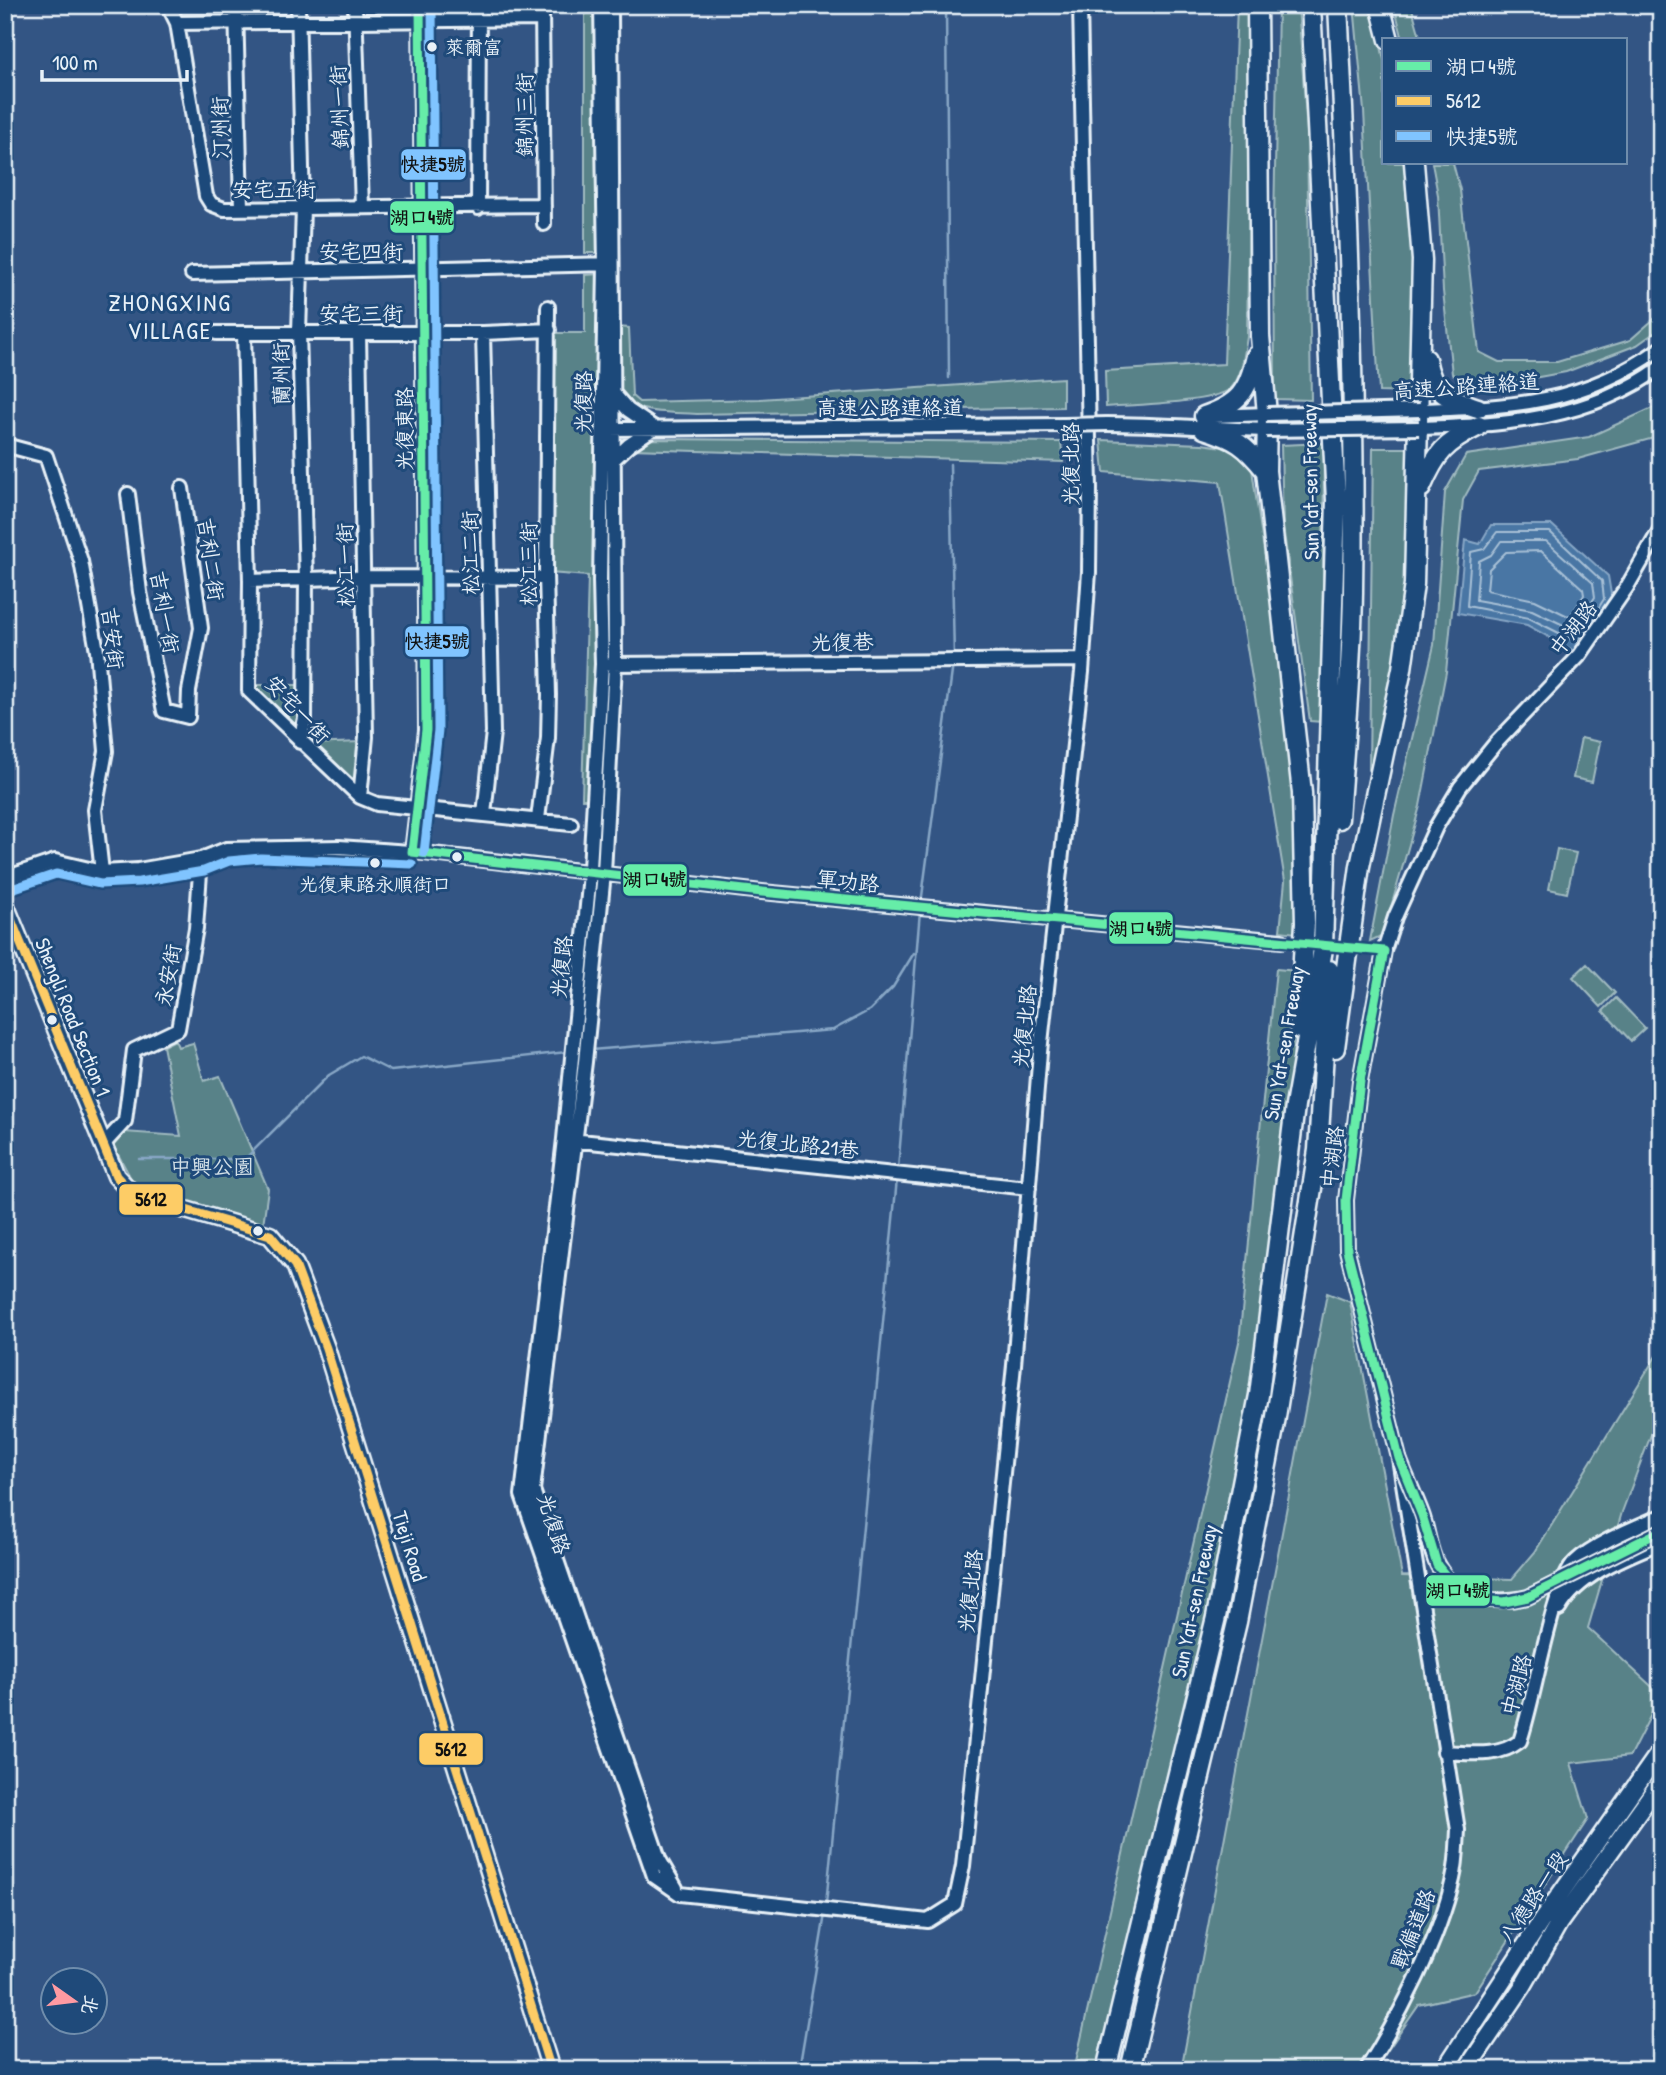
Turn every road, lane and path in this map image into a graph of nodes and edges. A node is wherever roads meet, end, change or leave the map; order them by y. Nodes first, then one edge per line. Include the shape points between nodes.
1 (168, 5) edge
2 (236, 5) edge
3 (298, 5) edge
4 (355, 5) edge
5 (420, 5) edge
6 (479, 5) edge
7 (542, 5) edge
8 (601, 5) edge
9 (611, 5) edge
10 (1080, 5) edge
11 (1257, 5) edge
12 (1311, 5) edge
13 (1338, 5) edge
14 (1380, 5) edge
15 (542, 19) junction
16 (355, 20) junction
17 (420, 20) junction
18 (479, 20) junction
19 (236, 21) junction
20 (299, 22) junction
21 (177, 23) junction
22 (1388, 38) edge
23 (1414, 164) edge
24 (544, 205) junction
25 (362, 207) junction
26 (241, 208) junction
27 (303, 208) junction
28 (421, 208) junction
29 (478, 208) junction
30 (544, 224) dead end
31 (610, 265) junction
32 (301, 270) junction
33 (421, 270) junction
34 (192, 274) dead end
35 (548, 307) dead end
36 (549, 330) junction
37 (244, 332) junction
38 (299, 332) junction
39 (424, 332) junction
40 (1422, 332) junction
41 (216, 333) dead end
42 (359, 333) junction
43 (483, 333) junction
44 (1260, 336) junction
45 (1661, 348) edge
46 (1661, 367) edge
47 (614, 394) junction
48 (1478, 417) junction
49 (1420, 419) junction
50 (1266, 422) junction
51 (1204, 423) junction
52 (654, 428) junction
53 (608, 429) junction
54 (5, 445) edge
55 (613, 460) junction
56 (1266, 471) junction
57 (182, 488) dead end
58 (128, 494) dead end
59 (1417, 497) junction
60 (1661, 528) edge
61 (365, 577) junction
62 (424, 577) junction
63 (489, 577) junction
64 (546, 578) junction
65 (306, 580) junction
66 (250, 581) junction
67 (1083, 660) junction
68 (609, 664) junction
69 (188, 717) joint
70 (300, 742) junction
71 (360, 797) junction
72 (417, 808) junction
73 (484, 814) junction
74 (538, 820) junction
75 (571, 824) dead end
76 (412, 852) junction
77 (201, 859) junction
78 (590, 871) junction
79 (102, 872) junction
80 (604, 873) junction
81 (5, 878) edge
82 (5, 904) edge
83 (1057, 918) junction
84 (1282, 941) tunnel mouth
85 (1295, 1106) junction
86 (570, 1140) junction
87 (103, 1145) junction
88 (1318, 1150) junction
89 (1029, 1188) junction
90 (1399, 1458) junction
91 (1661, 1516) edge
92 (1661, 1531) edge
93 (1661, 1542) edge
94 (1552, 1622) junction
95 (1661, 1751) edge
96 (1444, 1752) junction
97 (1661, 1781) edge
98 (815, 1910) joint
99 (551, 2070) edge
100 (1106, 2070) edge
101 (1130, 2070) edge
102 (1366, 2070) edge
103 (1444, 2070) edge
104 (1466, 2070) edge

1 - 21 street, 安宅五街
2 - 19 street, 汀州街
3 - 20 street, 蘭州街
4 - 16 street, 錦州一街
5 - 17 street, 光復東路
6 - 18 street
7 - 15 street, 錦州三街
8 - 31 street, 光復路
9 - 31 street, 光復路
10 - 67 street, 光復北路 via 1090,488
11 - 44 highway
12 - 85 highway, Sun Yat-sen Freeway via 1336,500 1323,949
13 - 88 highway, Sun Yat-sen Freeway via 1350,233 1353,596
14 - 22 highway
15 - 18 street
15 - 24 street, 錦州三街
16 - 17 street
16 - 20 street
16 - 25 street, 錦州一街
17 - 18 street
17 - 28 street, 光復東路
18 - 29 street
19 - 20 street
19 - 21 street
19 - 26 street, 汀州街
20 - 27 street, 蘭州街
21 - 26 street, 安宅五街 via 206,196 211,204 224,209
23 - 40 highway
24 - 29 street, 安宅五街
24 - 30 street, 錦州三街
25 - 27 street, 安宅五街
25 - 28 street, 安宅五街
26 - 27 street, 安宅五街
27 - 32 street, 蘭州街
28 - 29 street, 安宅五街
28 - 33 street, 光復東路
31 - 33 street, 安宅四街
31 - 47 street, 光復路
31 - 53 street, 光復路
32 - 33 street, 安宅四街
32 - 34 street, 安宅四街
32 - 38 street, 蘭州街
33 - 39 street, 光復東路
35 - 36 street, 松江三街
36 - 43 street, 安宅三街
36 - 64 street, 松江三街
37 - 38 street, 安宅三街
37 - 41 street, 安宅三街
37 - 66 street, 安宅一街
38 - 42 street, 安宅三街
38 - 65 street, 蘭州街
39 - 42 street, 安宅三街
39 - 43 street, 安宅三街
39 - 62 street, 光復東路
40 - 48 highway via 1429,376 1441,395
40 - 49 highway
42 - 61 street, 松江一街
43 - 63 street, 松江二街
44 - 50 highway
44 - 51 highway via 1250,381 1226,408
45 - 48 street, 高速公路連絡道 via 1634,367 1583,391
46 - 48 street, 高速公路連絡道 via 1643,381 1586,407 1523,422
47 - 52 street
47 - 53 street, 光復路
48 - 49 street, 高速公路連絡道
48 - 59 highway via 1433,460
49 - 50 street, 高速公路連絡道, bridge
49 - 59 highway
50 - 51 street, 高速公路連絡道
50 - 56 highway
51 - 52 street, 高速公路連絡道, bridge
51 - 56 highway via 1240,443
52 - 53 street, 高速公路連絡道
52 - 55 street
53 - 55 street, 光復路
53 - 68 street, 光復路
54 - 79 street, 吉安街 via 46,456 81,561 97,650 106,751 95,810
55 - 68 street, 光復路
56 - 85 highway via 1302,793 1305,923
57 - 69 street, 吉利二街 via 201,628
58 - 69 street, 吉利一街 via 140,592 164,710
59 - 88 highway via 1414,583 1402,669 1360,866
60 - 90 street, 中湖路 via 1580,655 1460,787 1413,873 1384,951 1360,1081 1346,1200 1346,1250
61 - 62 street
61 - 65 street
61 - 71 street, 松江一街 via 366,737
62 - 63 street
62 - 72 street, 光復東路 via 426,730
63 - 64 street
63 - 73 street, 松江二街 via 493,732
64 - 74 street, 松江三街 via 548,738
65 - 66 street
65 - 70 street, 蘭州街 via 305,718
66 - 70 street, 安宅一街 via 249,691
67 - 68 street, 光復巷
67 - 83 street, 光復北路
68 - 78 street, 光復路
68 - 80 street, 光復路
70 - 71 street, 安宅一街
71 - 72 street, 安宅一街 via 377,804
72 - 73 street, 安宅一街
72 - 76 street, 光復東路
73 - 74 street, 安宅一街
74 - 75 street, 安宅一街
76 - 77 street, 軍功路 via 261,846 226,849
76 - 78 street, 軍功路
77 - 79 street, 軍功路
77 - 87 street, 永安街 via 196,928 178,1029 134,1050 125,1121
78 - 80 street, 軍功路
78 - 86 street, 光復路 via 573,1043
79 - 81 street, 軍功路 via 55,861
80 - 83 street, 軍功路
80 - 86 street, 光復路 via 585,1062
82 - 87 main road, Shengli Road Section 1
83 - 84 street, 軍功路
83 - 89 street, 光復北路
85 - 100 highway, Sun Yat-sen Freeway via 1259,1395 1219,1604
86 - 89 street, 光復北路21巷
86 - 98 street, 光復路 via 522,1494 654,1876 680,1894
87 - 99 main road, Tieji Road via 116,1176 129,1190 270,1235 295,1265 326,1348
88 - 101 highway, Sun Yat-sen Freeway via 1275,1423 1237,1622
89 - 98 street, 光復北路 via 968,1823 955,1904 928,1921
90 - 92 street, bridge via 1437,1565 1457,1590 1479,1600 1504,1602 1528,1597
90 - 96 street, 中湖路
91 - 94 street, 中湖路 via 1575,1562 1559,1589
93 - 94 street, 中湖路 via 1577,1586
94 - 96 street, 中湖路 via 1520,1741 1509,1750 1494,1753
95 - 103 main road, 八德路一段
96 - 102 street, 戰備道路 via 1458,1830 1446,1908 1390,2032
97 - 104 main road, 八德路一段 via 1559,1923

